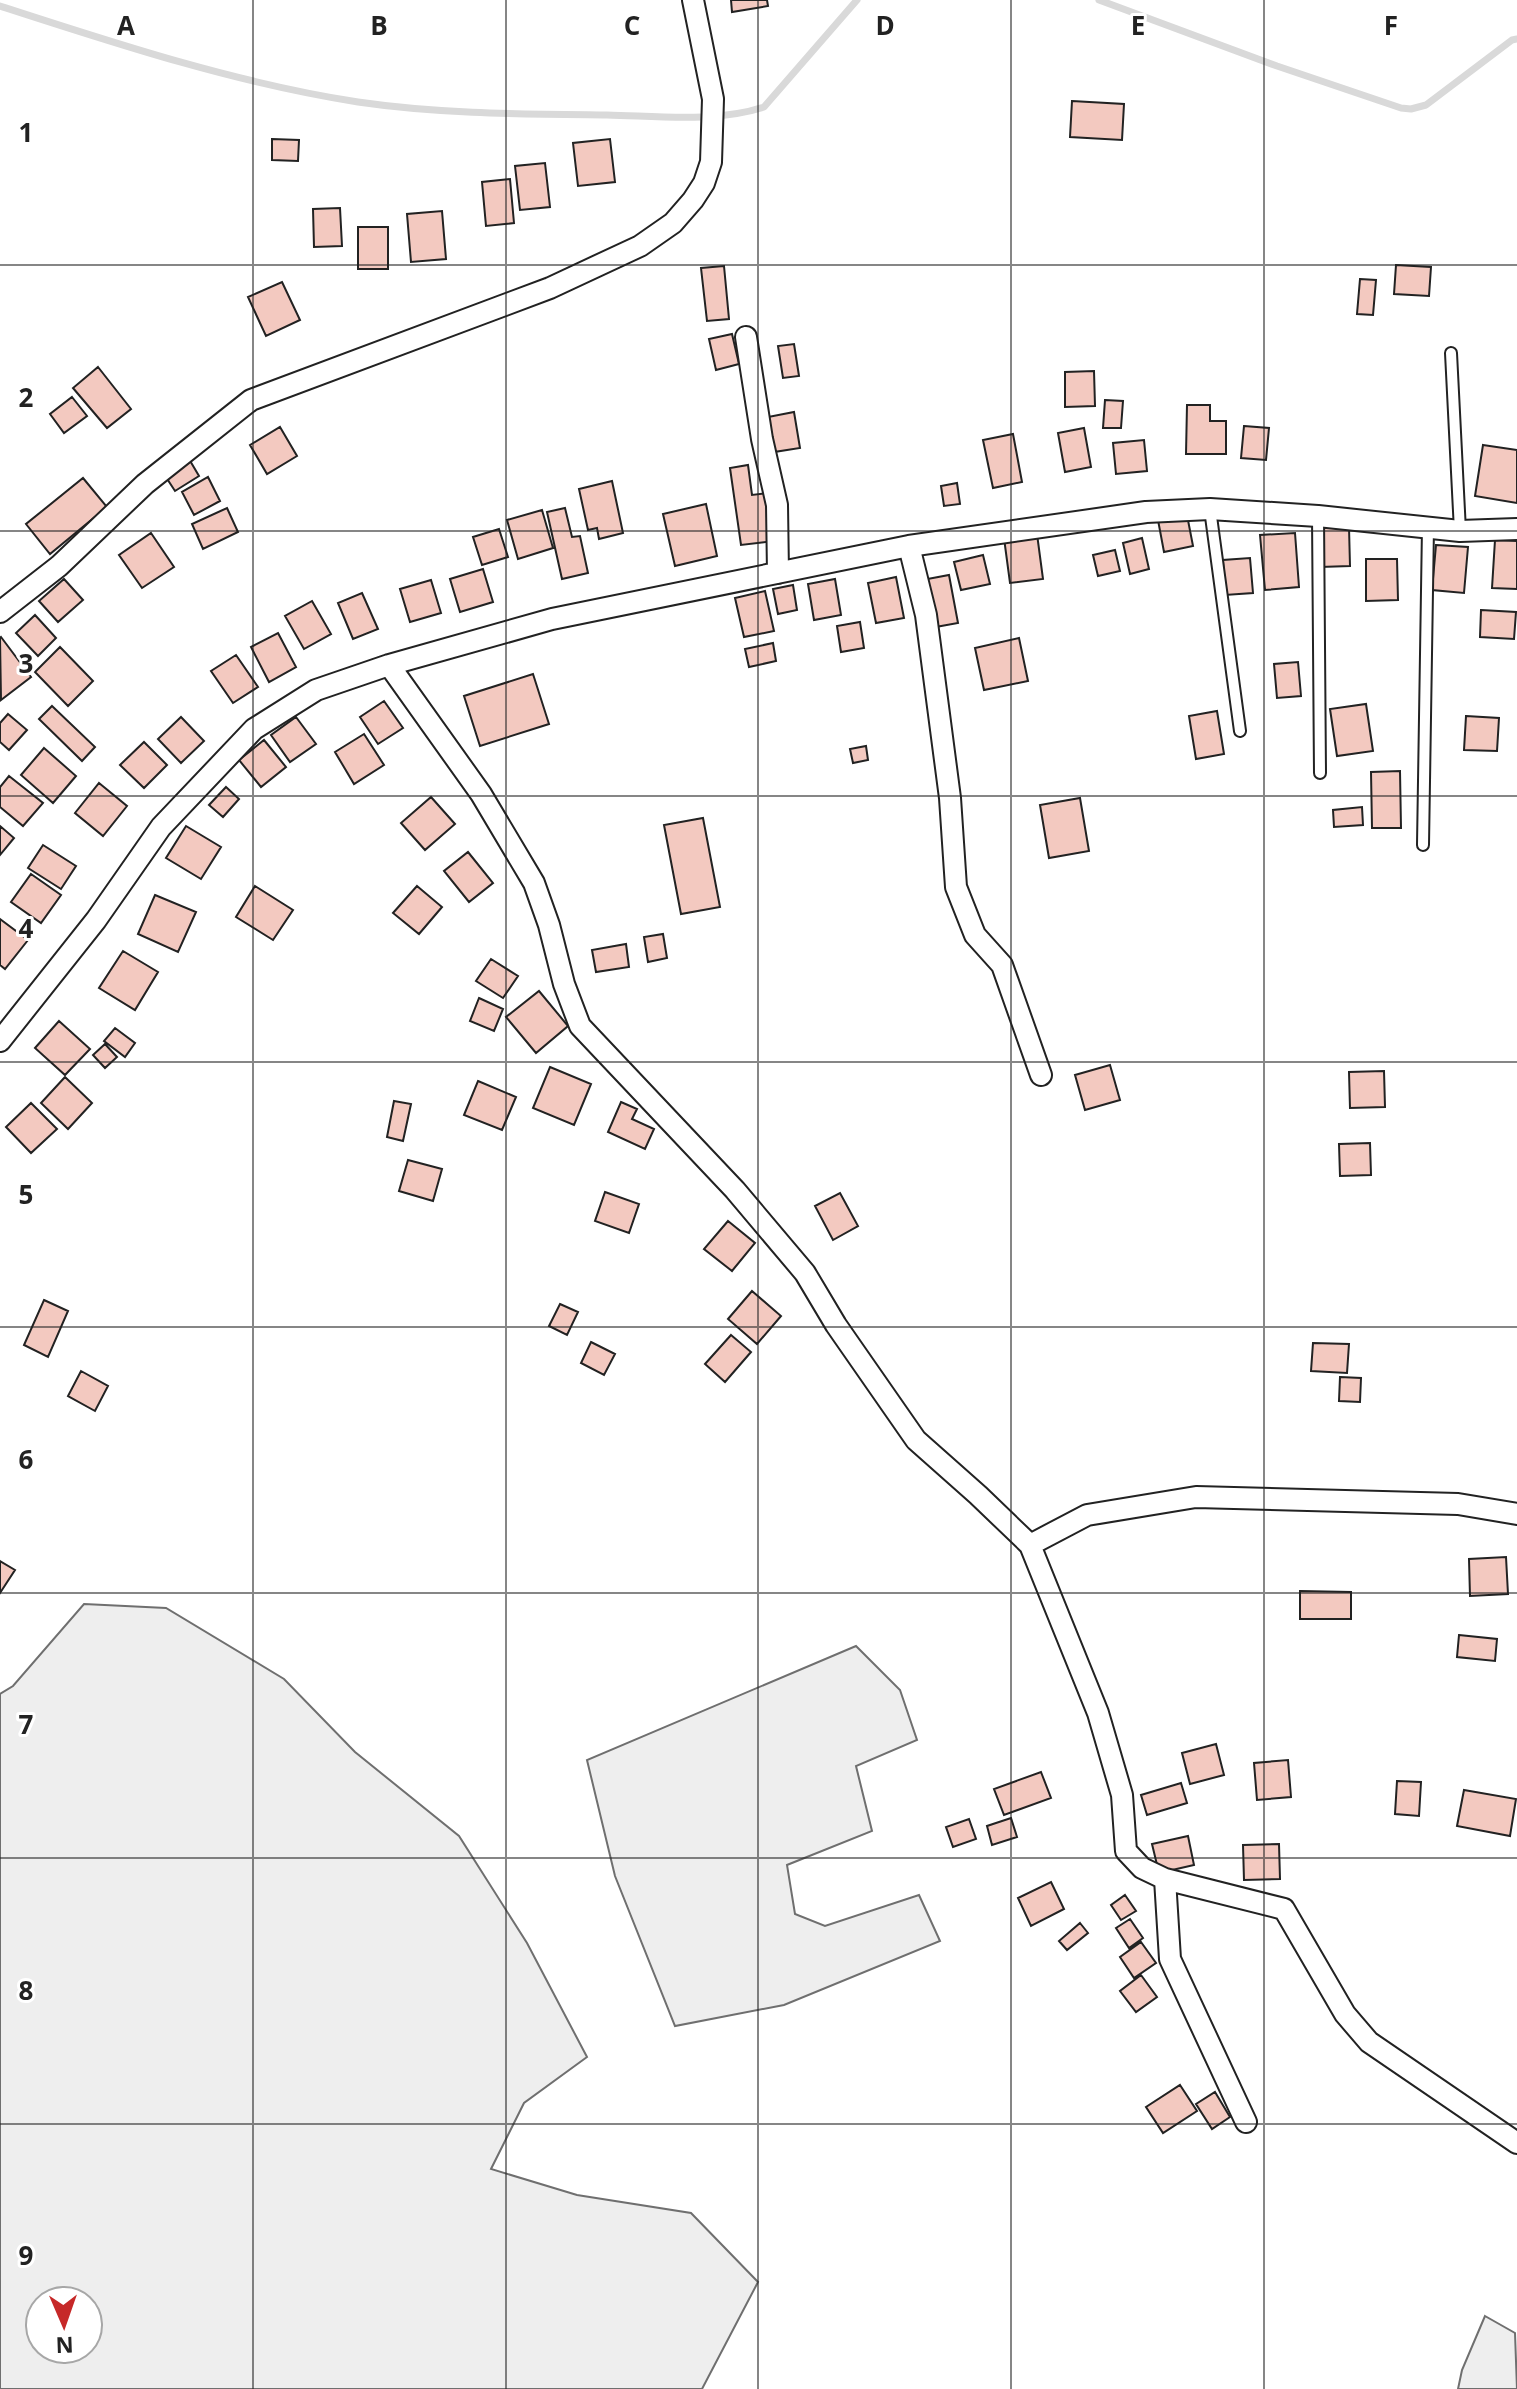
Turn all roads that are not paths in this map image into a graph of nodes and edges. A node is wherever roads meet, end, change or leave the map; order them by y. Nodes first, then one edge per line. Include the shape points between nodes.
1 (693, 0) edge
2 (746, 337) dead end
3 (1451, 353) dead end
4 (1210, 509) junction
5 (1318, 516) junction
6 (1428, 526) junction
7 (1517, 529) edge
8 (1460, 531) junction
9 (909, 546) junction
10 (778, 573) junction
11 (0, 612) edge
12 (389, 665) junction
13 (1240, 731) dead end
14 (1320, 773) dead end
15 (1423, 845) dead end
16 (0, 1041) edge
17 (1041, 1075) dead end
18 (1517, 1514) edge
19 (1030, 1545) junction
20 (1165, 1879) junction
21 (1246, 2122) dead end
22 (1517, 2143) edge

1 - 11 street via 713,99 711,162 704,183 673,223 640,246 550,288 251,400 145,484 59,566
2 - 10 street via 777,505
3 - 8 lane
4 - 5 street
4 - 9 street via 1146,512
4 - 13 lane
5 - 6 street
5 - 14 lane
6 - 8 street
6 - 15 lane
7 - 8 street
9 - 10 street
9 - 17 street via 926,615 956,887 975,935 1002,965
10 - 12 street via 552,619
12 - 16 street via 316,690 254,729 161,827
12 - 19 street via 481,794 534,883 580,1026 735,1190 805,1273 916,1440
18 - 19 street via 1458,1504 1196,1497 1087,1515
19 - 20 street via 1098,1713 1122,1795 1126,1851 1142,1868
20 - 21 street via 1170,1959
20 - 22 street via 1284,1909 1345,2014 1369,2042

